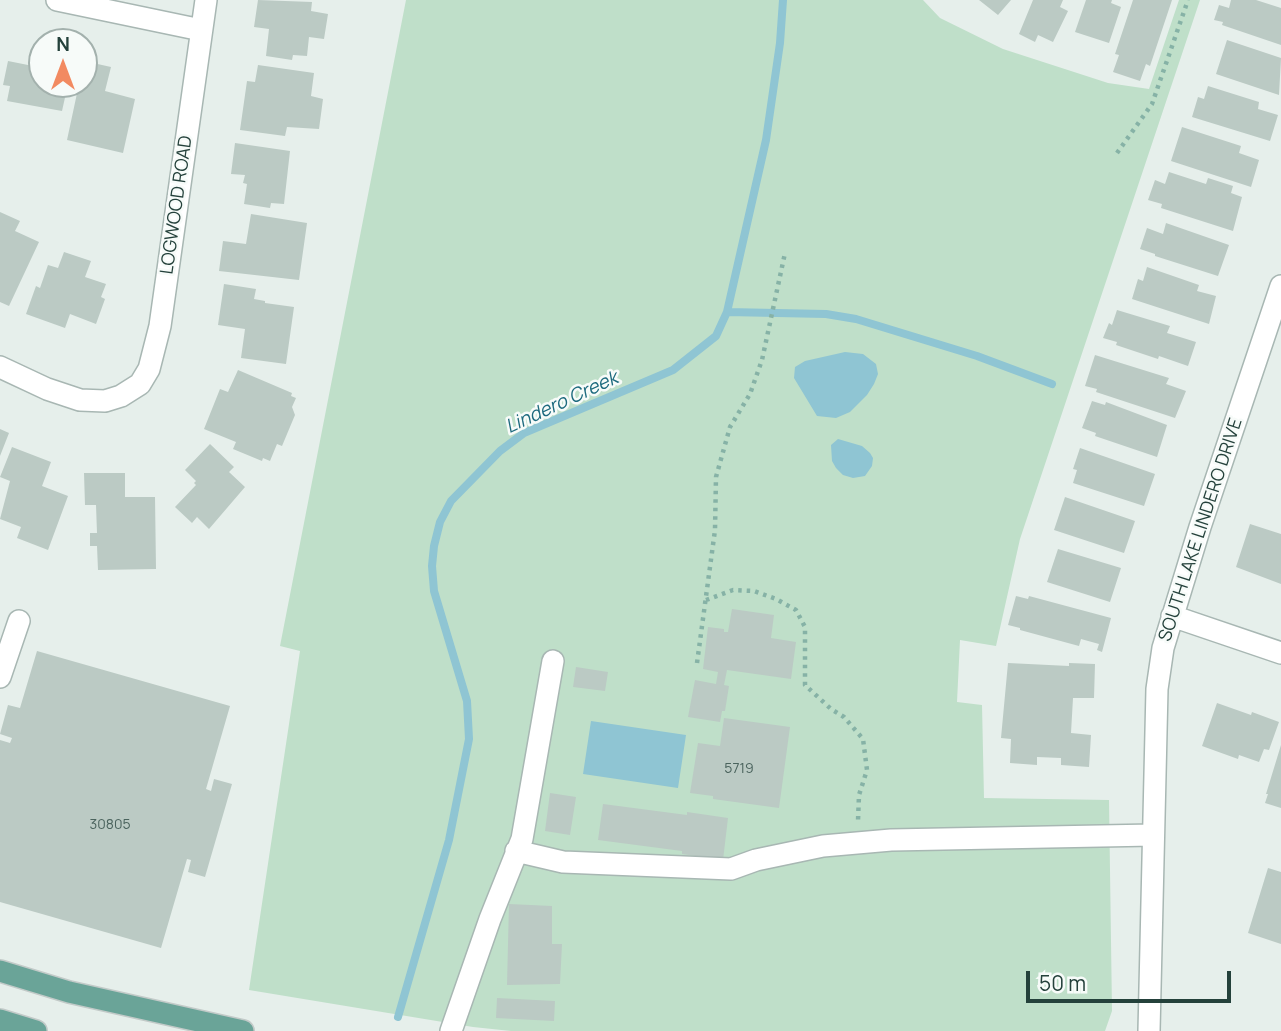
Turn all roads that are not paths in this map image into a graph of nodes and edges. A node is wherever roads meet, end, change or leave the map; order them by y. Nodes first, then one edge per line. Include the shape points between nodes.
1 (57, 0) edge
2 (206, 0) edge
3 (201, 30) junction
4 (1281, 286) edge
5 (0, 367) edge
6 (1172, 616) junction
7 (19, 621) dead end
8 (1281, 653) edge
9 (554, 661) dead end
10 (0, 677) edge
11 (1153, 835) junction
12 (516, 851) junction
13 (0, 971) edge
14 (0, 1020) edge
15 (36, 1031) edge
16 (243, 1031) edge
17 (451, 1031) edge
18 (1149, 1031) edge

1 - 3 street
2 - 3 street, LOGWOOD ROAD
3 - 5 street, LOGWOOD ROAD via 160,326 149,369 140,384 105,401 80,400
4 - 6 street, SOUTH LAKE LINDERO DRIVE
6 - 8 street
6 - 11 street, SOUTH LAKE LINDERO DRIVE via 1157,689
7 - 10 street
9 - 12 street via 522,839
11 - 12 street via 891,840 836,845 731,869 562,862
11 - 18 street, SOUTH LAKE LINDERO DRIVE
12 - 17 street
13 - 16 main road via 69,992
14 - 15 main road

